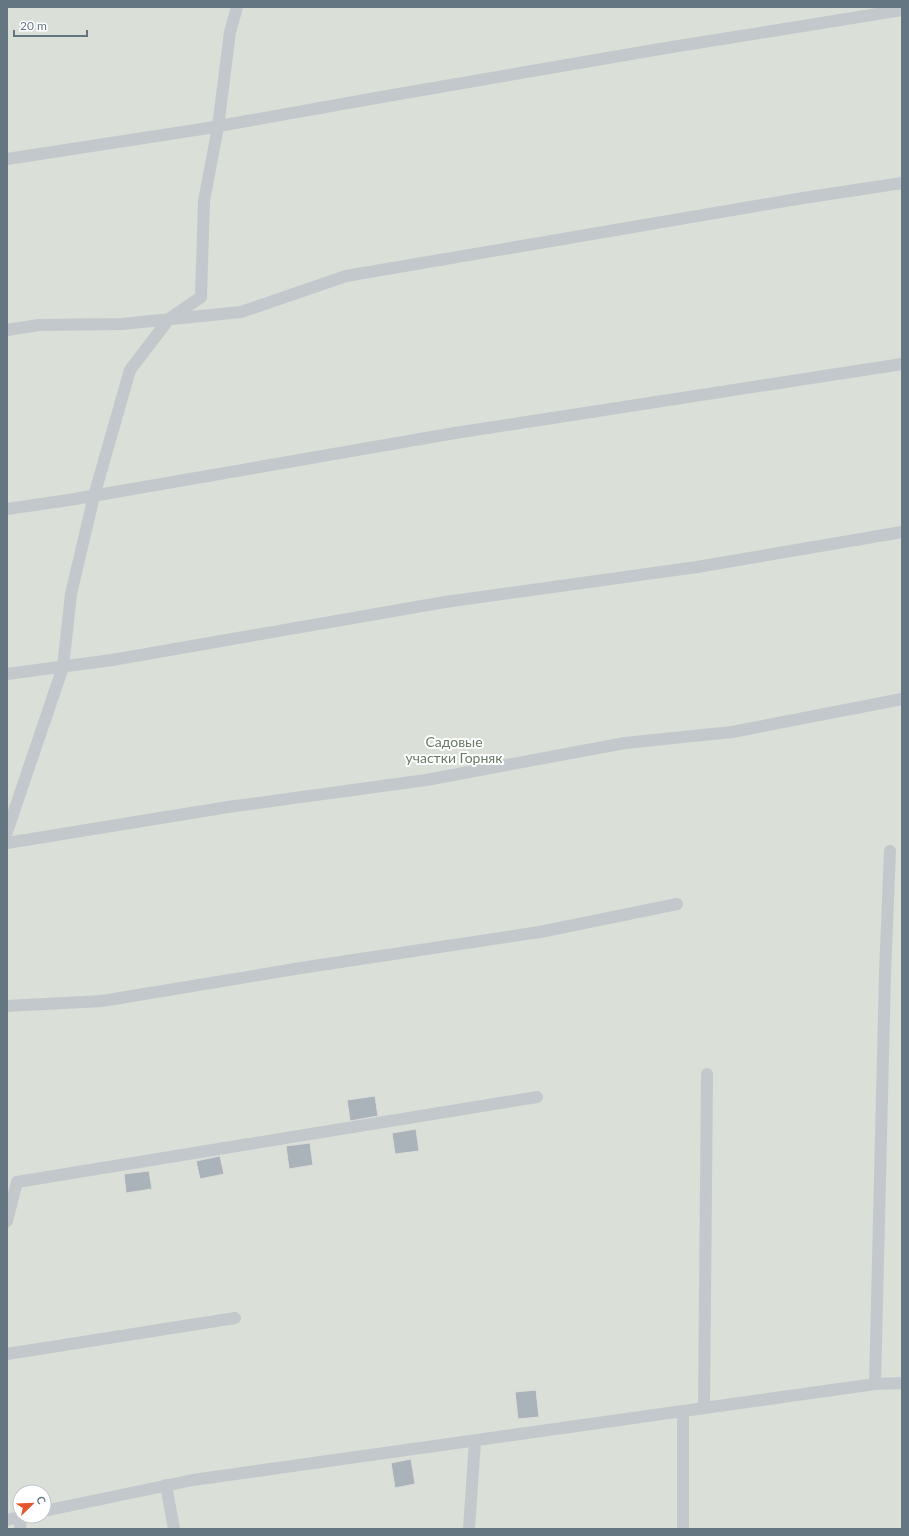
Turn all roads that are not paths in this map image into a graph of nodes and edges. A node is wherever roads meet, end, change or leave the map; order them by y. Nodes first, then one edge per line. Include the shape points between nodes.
1 (237, 7) edge
2 (902, 10) edge
3 (218, 127) junction
4 (7, 159) edge
5 (902, 183) edge
6 (169, 319) junction
7 (7, 330) edge
8 (902, 364) edge
9 (94, 496) junction
10 (7, 509) edge
11 (902, 532) edge
12 (63, 666) junction
13 (7, 674) edge
14 (902, 699) edge
15 (7, 832) edge
16 (7, 843) edge
17 (890, 851) dead end
18 (677, 904) dead end
19 (7, 1006) edge
20 (707, 1074) dead end
21 (537, 1097) dead end
22 (12, 1183) edge
23 (7, 1221) edge
24 (235, 1318) dead end
25 (7, 1354) edge
26 (874, 1384) junction
27 (902, 1384) edge
28 (704, 1408) junction
29 (683, 1411) junction
30 (474, 1441) junction
31 (166, 1486) junction
32 (52, 1509) edge
33 (174, 1529) edge
34 (469, 1529) edge
35 (684, 1529) edge

1 - 3 lane via 230,32
2 - 3 lane via 400,93
3 - 4 lane
3 - 6 lane via 204,201 201,297
5 - 6 lane via 346,276 240,312
6 - 7 lane via 122,324 39,325
6 - 9 lane via 130,370
8 - 9 lane via 455,433
9 - 10 lane
9 - 12 lane via 71,594
11 - 12 lane via 697,567 445,602
12 - 13 lane
12 - 15 lane
14 - 16 lane via 732,732 625,743 426,780 228,806
17 - 26 lane
18 - 19 lane via 540,932 102,1001
20 - 28 lane
21 - 22 lane
22 - 23 lane
24 - 25 lane
26 - 27 lane
26 - 28 lane
28 - 29 lane
29 - 30 lane
29 - 35 lane
30 - 31 lane via 192,1480
30 - 34 lane
31 - 32 lane
31 - 33 lane

